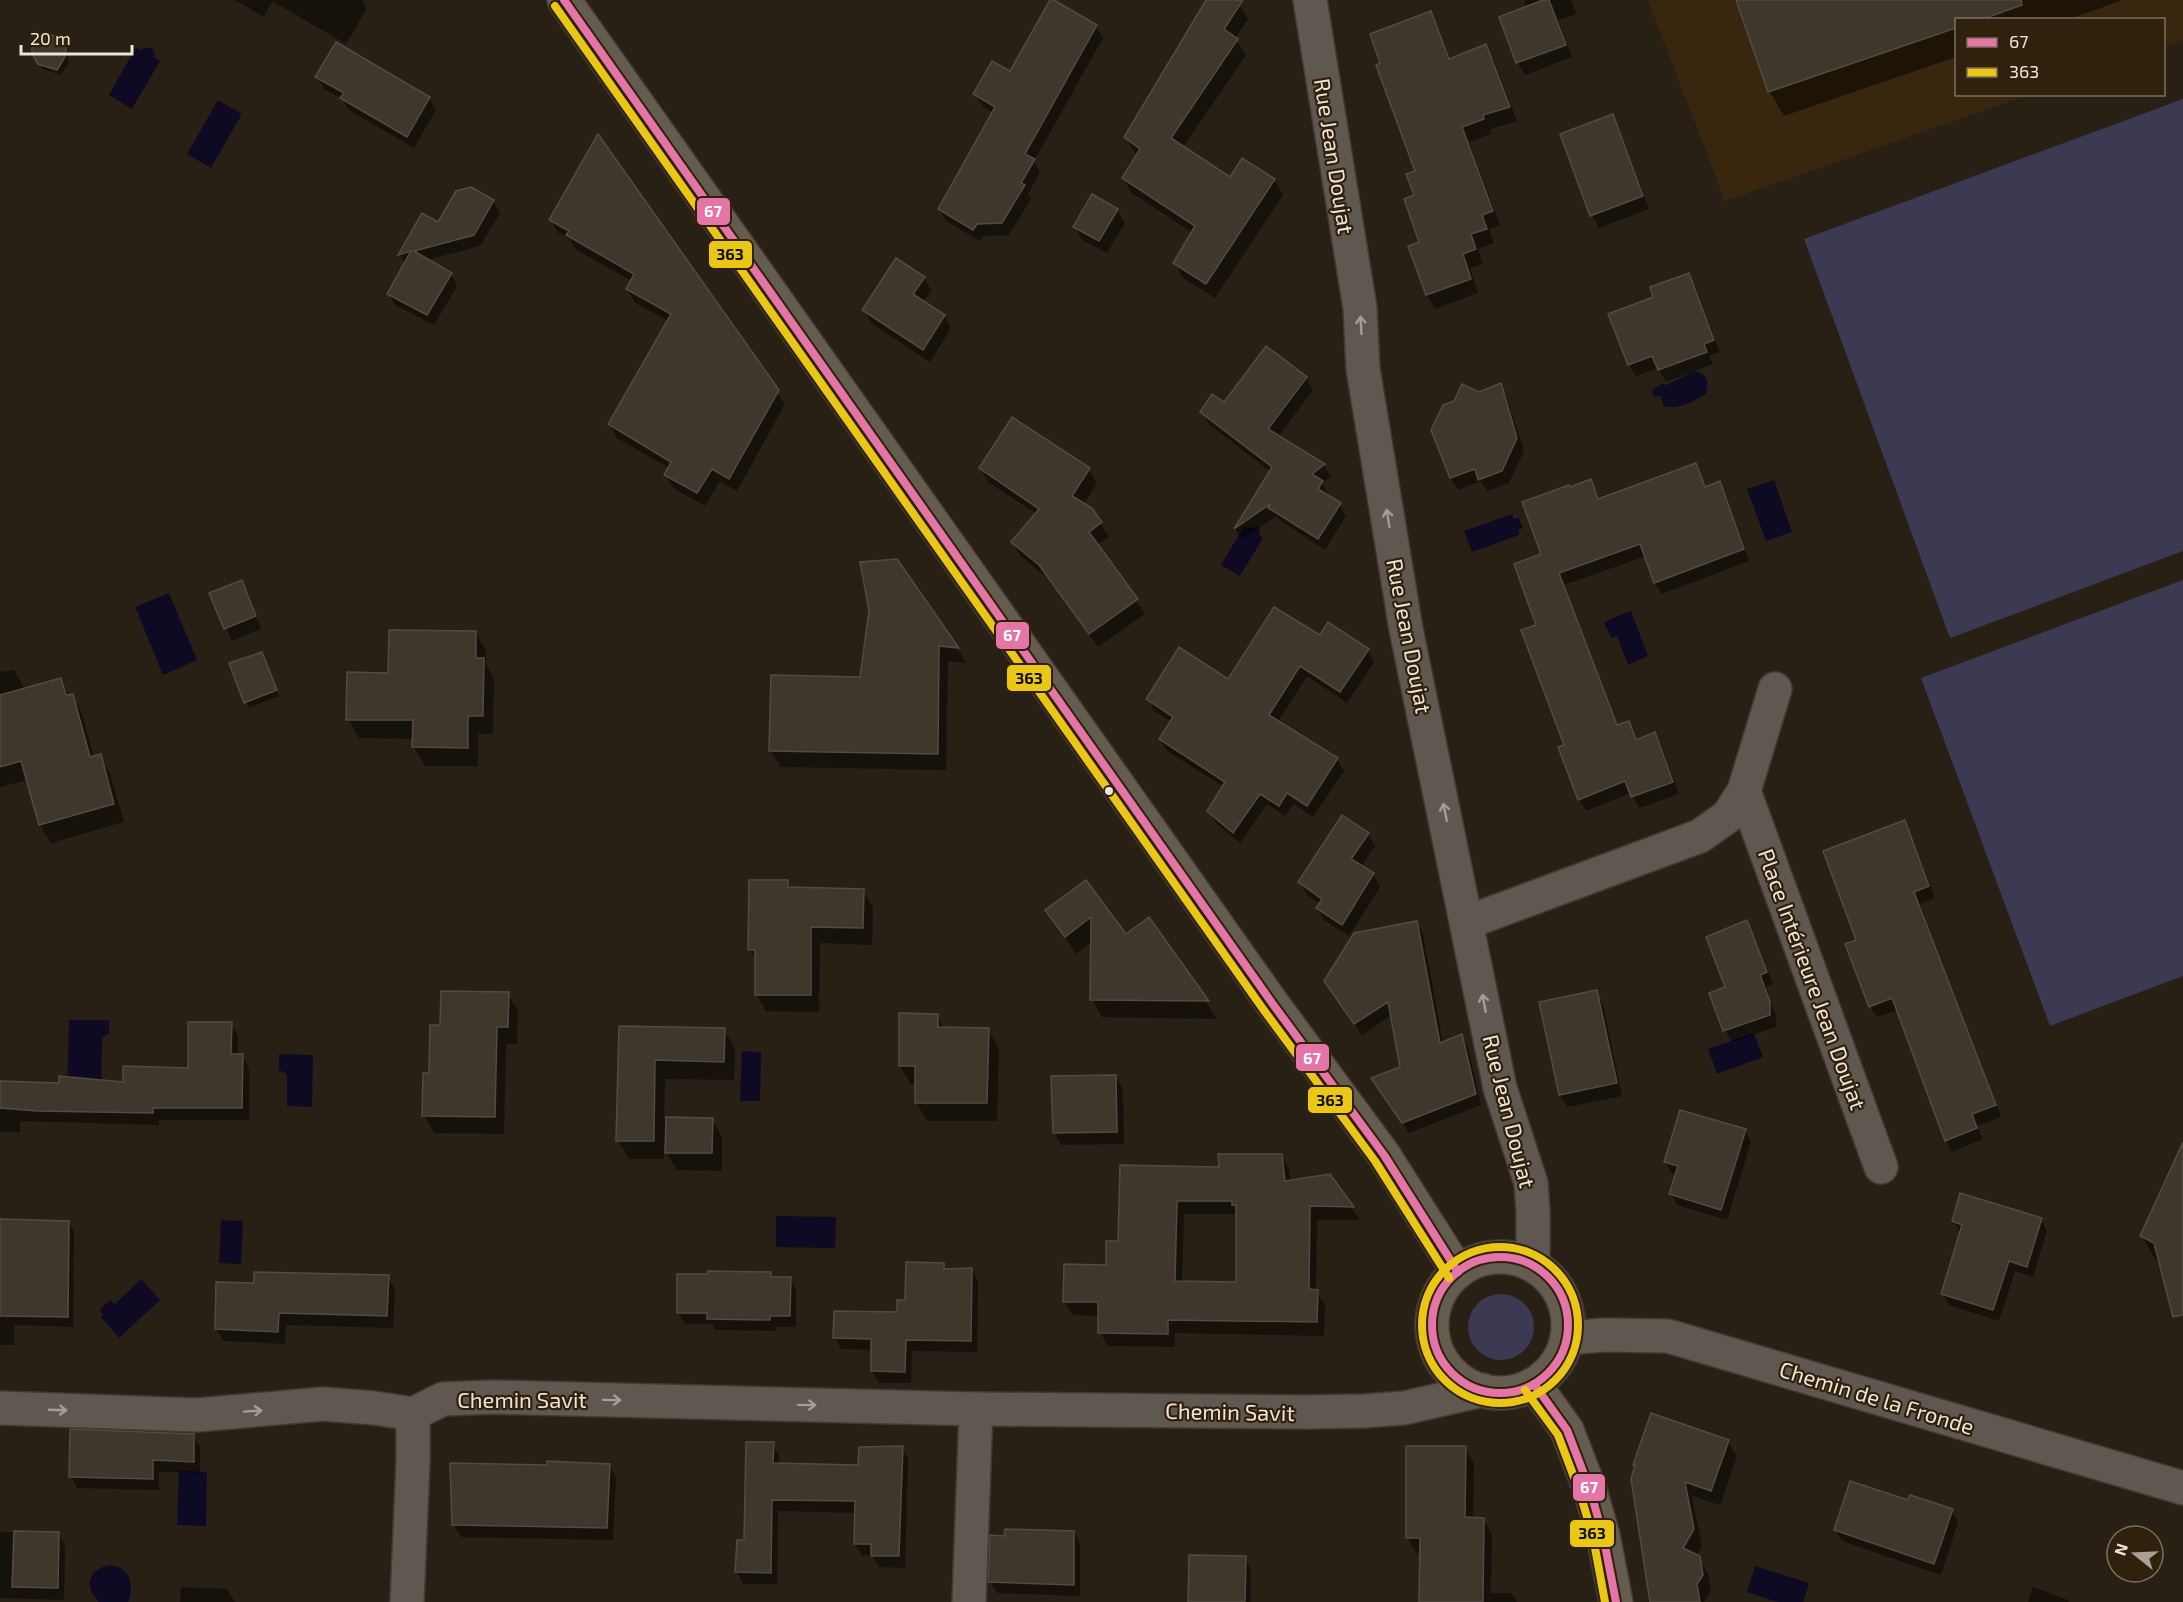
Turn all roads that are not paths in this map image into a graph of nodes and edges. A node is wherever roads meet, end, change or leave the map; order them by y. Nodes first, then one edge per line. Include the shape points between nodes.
1 (564, 0) edge
2 (1310, 0) edge
3 (1775, 689) dead end
4 (1744, 791) junction
5 (1468, 922) junction
6 (1881, 1167) dead end
7 (1533, 1265) junction
8 (1458, 1272) junction
9 (1567, 1338) junction
10 (1534, 1384) junction
11 (1483, 1390) junction
12 (0, 1407) edge
13 (976, 1409) junction
14 (413, 1414) junction
15 (2183, 1488) edge
16 (407, 1602) edge
17 (969, 1602) edge
18 (1616, 1602) edge

1 - 8 main road via 1272,1003 1384,1155
5 -> 2 street, Rue Jean Doujat via 1406,629
3 - 4 street
4 - 5 street via 1728,816 1700,836
4 - 6 street, Place Intérieure Jean Doujat
7 -> 5 street, Rue Jean Doujat via 1531,1182 1500,1088
7 - 8 main road via 1502,1257 1471,1264
7 - 9 main road via 1558,1288 1565,1304
8 - 11 main road via 1439,1296 1434,1311 1435,1341 1454,1378
9 - 10 main road via 1550,1372
9 - 15 street, Chemin de la Fronde via 1668,1336
10 - 11 main road via 1509,1392
10 - 18 main road via 1567,1430 1586,1480 1603,1535
11 - 13 street, Chemin Savit via 1404,1408 1364,1411
12 -> 14 street via 197,1415 323,1404
14 -> 13 street, Chemin Savit via 443,1399 493,1397
13 - 17 street
14 - 16 street

